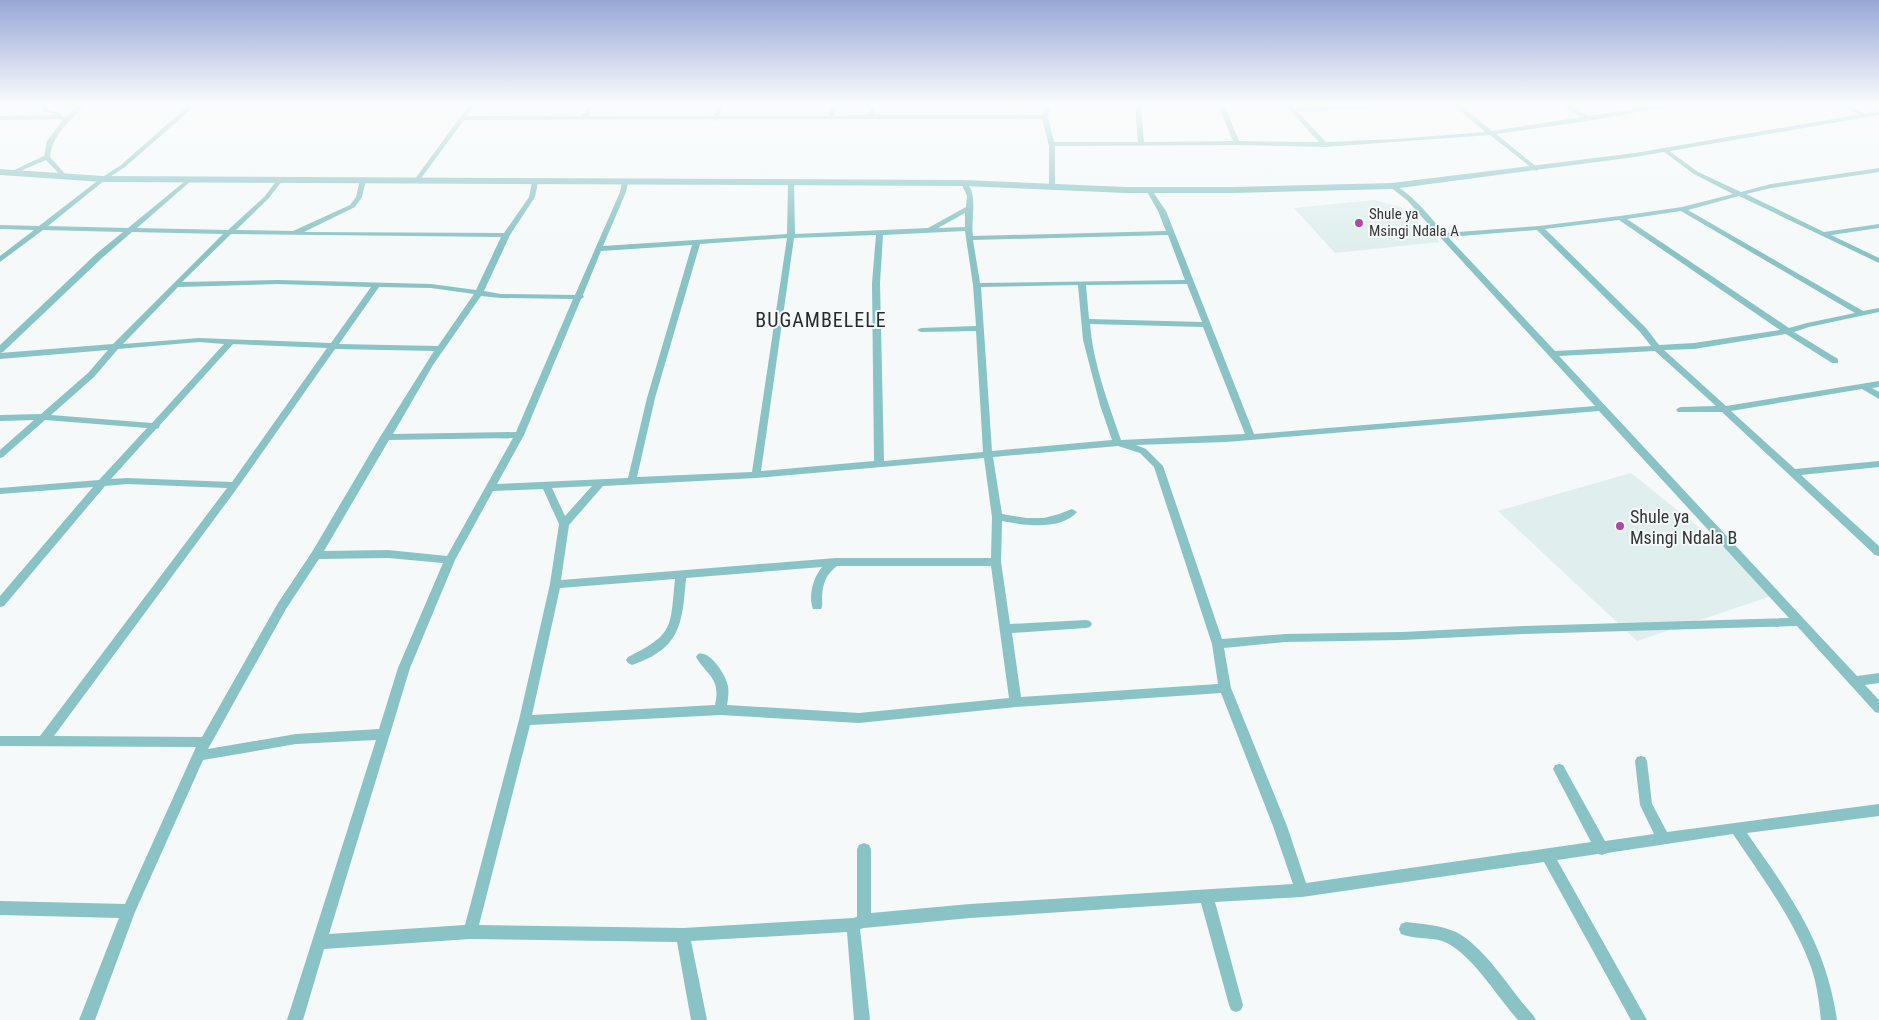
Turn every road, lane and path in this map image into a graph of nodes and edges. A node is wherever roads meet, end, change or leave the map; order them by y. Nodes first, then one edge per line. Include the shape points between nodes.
1 (48, 153) edge
2 (138, 153) edge
3 (437, 153) edge
4 (1051, 153) edge
5 (1515, 153) edge
6 (1647, 153) edge
7 (1668, 153) edge
8 (47, 157) junction
9 (1536, 169) junction
10 (1879, 170) edge
11 (0, 172) edge
12 (11, 173) junction
13 (65, 177) junction
14 (103, 179) junction
15 (190, 179) junction
16 (280, 180) junction
17 (363, 180) junction
18 (417, 180) junction
19 (535, 182) junction
20 (625, 182) junction
21 (792, 182) junction
22 (964, 183) junction
23 (1392, 186) junction
24 (1052, 188) junction
25 (1149, 190) junction
26 (1737, 194) junction
27 (968, 208) junction
28 (1682, 208) junction
29 (1620, 218) junction
30 (516, 221) junction
31 (1879, 226) edge
32 (0, 227) edge
33 (41, 228) junction
34 (1538, 228) junction
35 (132, 229) junction
36 (928, 231) junction
37 (230, 232) junction
38 (880, 232) junction
39 (294, 233) junction
40 (969, 233) junction
41 (1170, 233) junction
42 (485, 234) junction
43 (506, 235) junction
44 (1440, 235) junction
45 (1823, 235) junction
46 (791, 236) junction
47 (697, 242) junction
48 (598, 249) junction
49 (0, 260) edge
50 (1879, 261) edge
51 (1188, 282) junction
52 (1082, 284) junction
53 (176, 285) junction
54 (377, 285) junction
55 (977, 285) junction
56 (479, 294) junction
57 (580, 296) junction
58 (1879, 310) edge
59 (1863, 314) junction
60 (1087, 322) junction
61 (1205, 325) junction
62 (980, 328) junction
63 (921, 330) dead end
64 (1789, 331) junction
65 (231, 341) junction
66 (333, 346) junction
67 (114, 348) junction
68 (1657, 348) junction
69 (441, 349) junction
70 (0, 350) edge
71 (1552, 354) junction
72 (0, 356) edge
73 (1835, 361) dead end
74 (1879, 384) edge
75 (1864, 387) junction
76 (1879, 396) edge
77 (1602, 408) junction
78 (1723, 408) junction
79 (1681, 410) dead end
80 (43, 417) junction
81 (0, 418) edge
82 (156, 426) junction
83 (518, 435) junction
84 (1250, 436) junction
85 (385, 437) junction
86 (1118, 443) junction
87 (1157, 443) junction
88 (0, 455) edge
89 (988, 456) junction
90 (1153, 459) junction
91 (1879, 464) edge
92 (879, 465) junction
93 (1795, 472) junction
94 (756, 475) junction
95 (632, 480) junction
96 (103, 482) junction
97 (601, 482) junction
98 (236, 485) junction
99 (547, 487) junction
100 (489, 488) junction
101 (0, 492) edge
102 (1072, 512) dead end
103 (997, 517) junction
104 (564, 524) junction
105 (1879, 552) edge
106 (316, 555) junction
107 (450, 560) junction
108 (836, 562) junction
109 (996, 562) junction
110 (681, 574) junction
111 (555, 584) junction
112 (0, 589) edge
113 (12, 589) junction
114 (0, 603) edge
115 (817, 606) dead end
116 (1800, 622) junction
117 (1086, 624) dead end
118 (1007, 629) junction
119 (1218, 644) junction
120 (702, 657) dead end
121 (632, 660) dead end
122 (1879, 678) edge
123 (1855, 682) junction
124 (1225, 688) junction
125 (1016, 702) junction
126 (1879, 708) edge
127 (720, 710) junction
128 (525, 720) junction
129 (384, 734) junction
130 (44, 740) junction
131 (0, 741) edge
132 (205, 742) junction
133 (198, 756) junction
134 (1641, 761) dead end
135 (1559, 769) dead end
136 (1879, 810) edge
137 (1736, 828) junction
138 (1664, 839) junction
139 (864, 849) dead end
140 (1602, 849) junction
141 (1547, 855) junction
142 (1302, 890) junction
143 (1206, 895) junction
144 (0, 908) edge
145 (129, 911) junction
146 (858, 923) junction
147 (1406, 928) dead end
148 (470, 932) junction
149 (683, 935) junction
150 (319, 942) junction
151 (1236, 1004) dead end
152 (87, 1020) edge
153 (295, 1020) edge
154 (698, 1020) edge
155 (862, 1020) edge
156 (1528, 1020) edge
157 (1639, 1020) edge
158 (1829, 1020) edge

1 - 8 street
2 - 14 street
3 - 18 street
4 - 24 street
5 - 9 street
6 - 9 street
7 - 26 street via 1692,171
8 - 12 street
8 - 13 street
9 - 23 street
10 - 26 street
11 - 12 street
12 - 13 street
13 - 14 street
14 - 15 street
14 - 33 street
15 - 16 street
15 - 35 street
16 - 17 street
16 - 37 street
17 - 18 street
17 - 39 street via 359,198 353,206
18 - 19 street
19 - 20 street
19 - 30 street via 532,197
20 - 21 street
20 - 48 street
21 - 22 street
21 - 46 street
22 - 24 street
22 - 27 street via 970,196
23 - 25 street
23 - 44 street via 1409,199
24 - 25 street
25 - 41 street
26 - 28 street
26 - 45 street
27 - 36 street
27 - 40 street
28 - 29 street
28 - 59 street
29 - 34 street
29 - 64 street
30 - 42 street
30 - 43 street
31 - 45 street
32 - 33 street
33 - 35 street
33 - 49 street
34 - 44 street
34 - 68 street via 1630,317
35 - 37 street
35 - 70 street via 57,294
36 - 38 street
36 - 40 street
37 - 39 street
37 - 53 street
38 - 46 street
38 - 92 street via 876,283
39 - 42 street
40 - 41 street
40 - 55 street
41 - 51 street
42 - 43 street
43 - 56 street
44 - 71 street
45 - 50 street
46 - 47 street
46 - 94 street
47 - 48 street
47 - 95 street via 651,398
48 - 57 street
51 - 52 street
51 - 61 street
52 - 55 street
52 - 60 street
53 - 54 street via 278,282
53 - 67 street
54 - 56 street via 431,286
54 - 66 street
55 - 62 street
56 - 57 street
56 - 69 street
57 - 83 street
58 - 59 street
59 - 64 street
60 - 61 street
60 - 86 street via 1099,388
61 - 84 street
62 - 63 street
62 - 89 street
64 - 68 street via 1694,346
64 - 73 street
65 - 66 street
65 - 67 street via 171,342
65 - 82 street
66 - 69 street
66 - 98 street
67 - 72 street
67 - 80 street via 86,380
68 - 71 street
68 - 78 street
69 - 85 street
71 - 77 street
74 - 75 street
75 - 76 street
75 - 78 street
77 - 84 street
77 - 116 street
78 - 79 street
78 - 93 street via 1763,447
80 - 81 street
80 - 82 street
80 - 88 street
82 - 96 street
83 - 85 street
83 - 100 street
84 - 87 street
85 - 106 street
86 - 87 street
86 - 89 street
86 - 90 street via 1143,451
87 - 90 street
89 - 92 street
89 - 103 street
90 - 119 street via 1174,510
91 - 93 street
92 - 94 street
93 - 105 street
94 - 95 street
95 - 97 street
96 - 98 street
96 - 101 street via 71,488
96 - 113 street
97 - 99 street
97 - 104 street
98 - 130 street
99 - 100 street
99 - 104 street
100 - 107 street
102 - 103 street via 1042,522
103 - 109 street
104 - 111 street
106 - 107 street via 388,554
106 - 132 street via 282,606
107 - 129 street via 404,668
108 - 109 street
108 - 110 street
108 - 115 street via 820,574
109 - 118 street
110 - 111 street
110 - 121 street via 673,633 655,649
111 - 128 street
112 - 113 street
113 - 114 street
116 - 119 street via 1285,638
116 - 123 street
117 - 118 street
118 - 125 street
119 - 124 street
120 - 127 street via 723,683
122 - 123 street
123 - 126 street
124 - 125 street
124 - 142 street
125 - 127 street via 859,718
127 - 128 street
128 - 148 street
129 - 133 street via 296,740
129 - 150 street
130 - 131 street
130 - 132 street
132 - 133 street
133 - 145 street
134 - 138 street via 1646,804
135 - 140 street
136 - 137 street
137 - 138 street
137 - 158 street via 1795,916 1818,966 1828,1002
138 - 140 street
139 - 146 street
140 - 141 street
141 - 142 street
141 - 157 street
142 - 143 street
143 - 146 street via 970,911
143 - 151 street
144 - 145 street
145 - 152 street
146 - 149 street
146 - 155 street
147 - 156 street via 1454,939 1474,957
148 - 149 street
148 - 150 street
149 - 154 street
150 - 153 street

